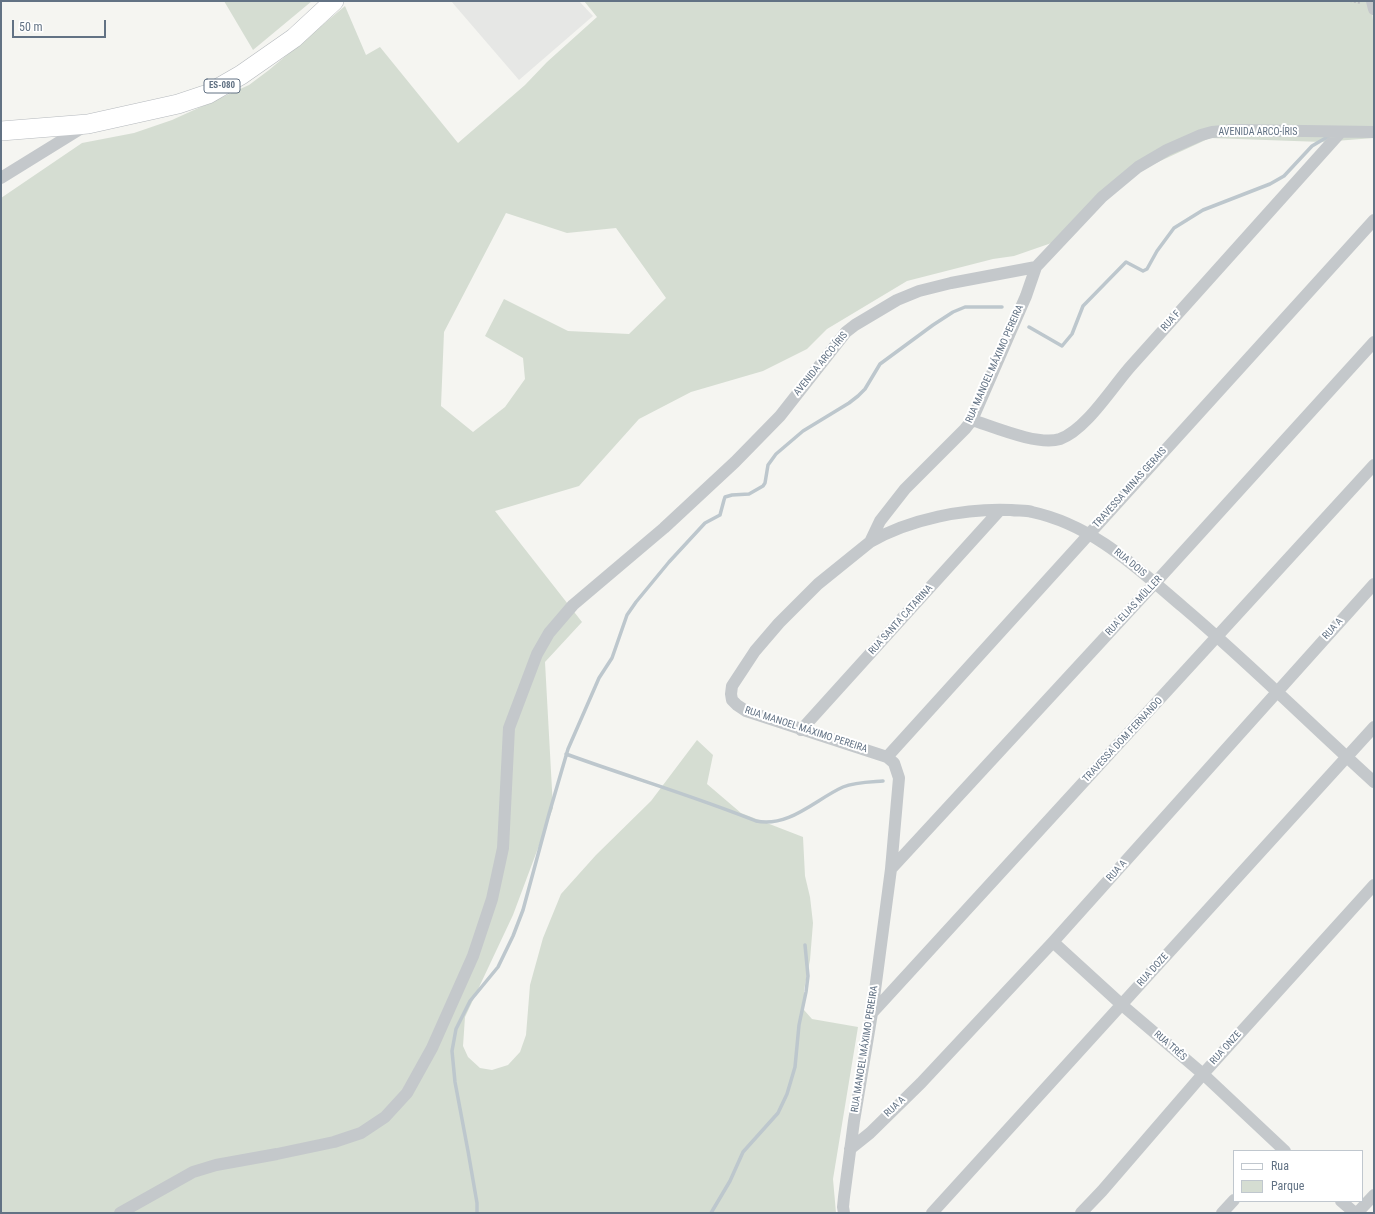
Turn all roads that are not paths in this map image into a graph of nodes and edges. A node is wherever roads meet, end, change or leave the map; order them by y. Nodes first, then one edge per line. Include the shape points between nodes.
1 (334, 1) edge
2 (1372, 1) edge
3 (1374, 9) edge
4 (88, 124) junction
5 (1, 131) edge
6 (1374, 132) edge
7 (1340, 133) junction
8 (1, 178) edge
9 (1374, 220) edge
10 (1036, 267) junction
11 (1374, 342) edge
12 (972, 420) junction
13 (1374, 465) edge
14 (1000, 510) junction
15 (1089, 534) junction
16 (870, 542) junction
17 (1155, 583) junction
18 (1374, 584) edge
19 (1218, 637) junction
20 (1277, 691) junction
21 (1374, 727) edge
22 (801, 730) junction
23 (887, 757) junction
24 (1346, 757) junction
25 (1374, 782) edge
26 (891, 869) junction
27 (1374, 885) edge
28 (1053, 942) junction
29 (1122, 1005) junction
30 (872, 1014) junction
31 (1202, 1074) junction
32 (850, 1149) junction
33 (1281, 1150) edge
34 (1374, 1195) edge
35 (1233, 1201) edge
36 (1342, 1202) edge
37 (120, 1213) edge
38 (844, 1213) edge
39 (932, 1213) edge
40 (1081, 1213) edge
41 (1222, 1213) edge
42 (1356, 1213) edge

1 - 4 main road, ES-080 via 294,38 241,75 208,94 178,104
2 - 3 street
4 - 5 main road, ES-080
4 - 8 street
6 - 7 street, AVENIDA ARCO-ÍRIS
7 - 10 street, AVENIDA ARCO-ÍRIS via 1241,130 1212,132 1179,144 1154,157 1120,181
7 - 12 street, RUA F via 1082,424 1068,435 1049,441 1029,438
9 - 15 street, TRAVESSA MINAS GERAIS
10 - 12 street, RUA MANOEL MÁXIMO PEREIRA
10 - 37 street, AVENIDA ARCO-ÍRIS via 918,291 897,300 855,325 846,332 780,416 736,462 664,528 573,605 549,633 537,654 509,728 503,848 492,899 473,956 432,1048 407,1092 385,1117 361,1133 334,1142 216,1165 193,1172
11 - 17 street, RUA ELIAS MÜLLER
12 - 16 street, RUA MANOEL MÁXIMO PEREIRA via 905,489 880,522
13 - 19 street, TRAVESSA DOM FERNANDO
14 - 15 street, RUA DOIS via 1031,512 1070,524
14 - 16 street, RUA DOIS via 965,512 927,520 901,527
14 - 22 street, RUA SANTA CATARINA
15 - 17 street, RUA DOIS via 1127,559
15 - 23 street, TRAVESSA MINAS GERAIS
16 - 22 street, RUA MANOEL MÁXIMO PEREIRA via 818,584 779,624 755,651 732,686 732,700 737,706
17 - 19 street, RUA DOIS
17 - 26 street, RUA ELIAS MÜLLER
18 - 20 street, RUA A
19 - 20 street, RUA DOIS
19 - 30 street, TRAVESSA DOM FERNANDO
20 - 24 street, RUA DOIS
20 - 28 street, RUA A
21 - 24 street, RUA DOZE
22 - 23 street, RUA MANOEL MÁXIMO PEREIRA
23 - 26 street, RUA MANOEL MÁXIMO PEREIRA via 894,763 900,778
24 - 25 street, RUA DOIS
24 - 29 street, RUA DOZE
26 - 30 street, RUA MANOEL MÁXIMO PEREIRA
27 - 31 street, RUA ONZE
28 - 29 street, RUA TRÊS
28 - 32 street, RUA A via 921,1082 870,1133
29 - 31 street, RUA TRÊS
29 - 39 street, RUA DOZE
30 - 32 street, RUA MANOEL MÁXIMO PEREIRA
31 - 33 street, RUA TRÊS
31 - 40 street, RUA ONZE
32 - 38 street, RUA MANOEL MÁXIMO PEREIRA
34 - 42 street
35 - 41 street
36 - 42 street

